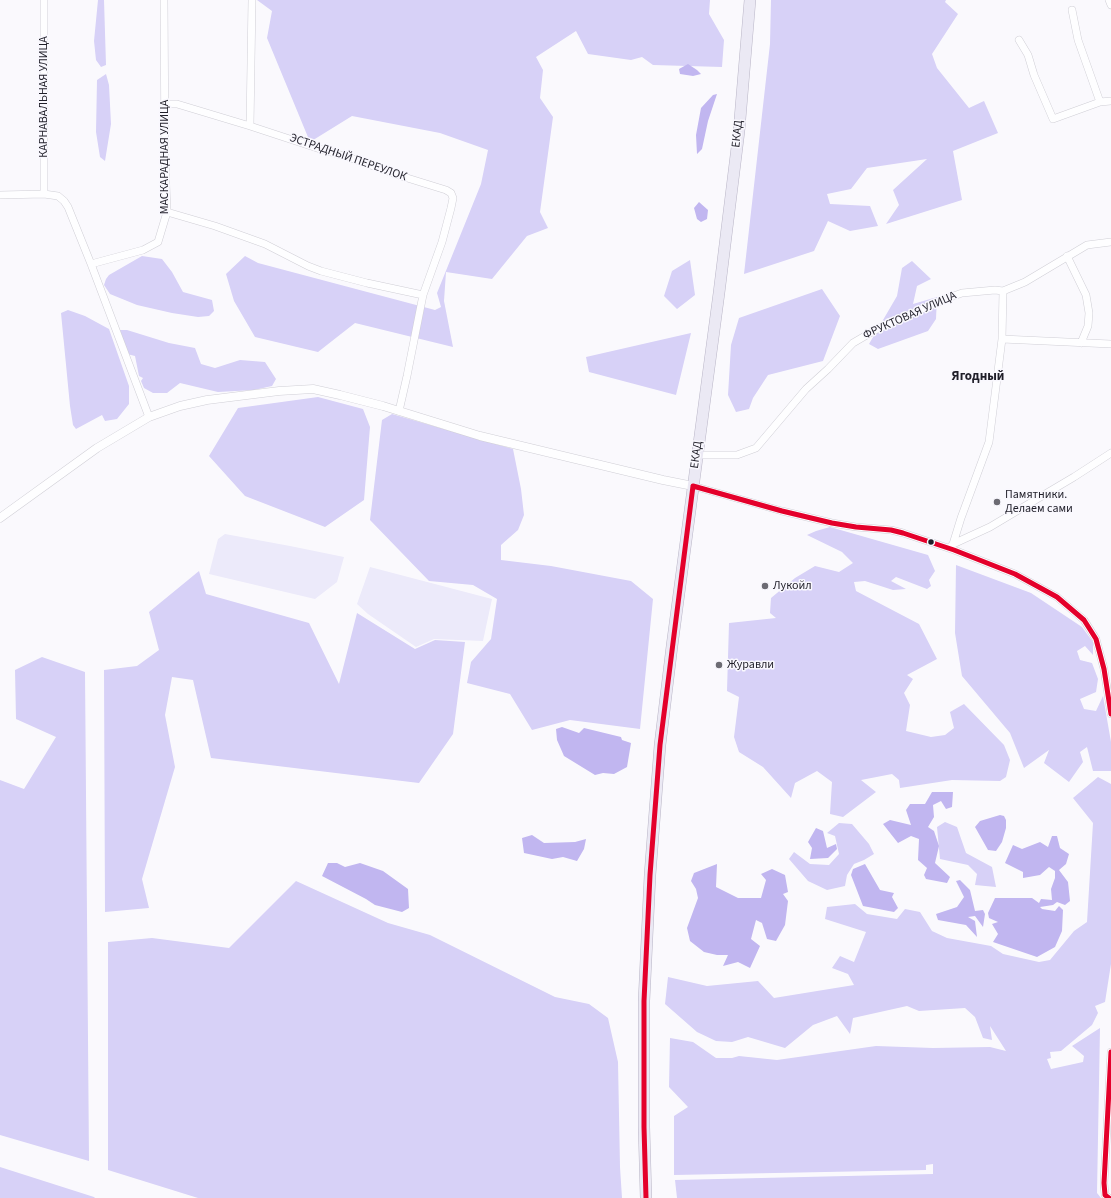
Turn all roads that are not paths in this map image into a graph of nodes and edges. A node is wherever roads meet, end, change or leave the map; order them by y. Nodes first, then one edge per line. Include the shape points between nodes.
1 (44, 0) edge
2 (164, 0) edge
3 (252, 0) edge
4 (750, 0) edge
5 (1109, 0) edge
6 (1111, 5) edge
7 (1072, 10) dead end
8 (1020, 40) dead end
9 (1111, 101) edge
10 (1100, 102) junction
11 (165, 104) junction
12 (250, 126) junction
13 (44, 194) junction
14 (0, 195) edge
15 (167, 212) junction
16 (1111, 242) edge
17 (1068, 256) junction
18 (91, 264) junction
19 (1003, 291) junction
20 (423, 295) junction
21 (1002, 340) junction
22 (1081, 342) junction
23 (1111, 344) edge
24 (399, 411) junction
25 (150, 417) junction
26 (1111, 453) edge
27 (697, 455) junction
28 (734, 455) junction
29 (726, 461) dead end
30 (693, 486) junction
31 (0, 518) edge
32 (951, 546) junction
33 (1111, 714) edge
34 (1111, 1052) edge
35 (646, 1198) edge
36 (1109, 1198) edge

1 - 13 street, КАРНАВАЛЬНАЯ УЛИЦА
2 - 11 street, МАСКАРАДНАЯ УЛИЦА
3 - 12 street
4 - 27 highway, ЕКАД via 739,131
5 - 6 street
7 - 10 street via 1078,40
8 - 10 street via 1053,119
9 - 10 street
11 - 12 street, ЭСТРАДНЫЙ ПЕРЕУЛОК via 177,104
11 - 15 street, МАСКАРАДНАЯ УЛИЦА
12 - 20 street, ЭСТРАДНЫЙ ПЕРЕУЛОК via 451,193 453,198 442,242
13 - 14 street
13 - 18 street via 58,196 68,207
15 - 18 street, МАСКАРАДНАЯ УЛИЦА via 158,242 143,250
15 - 20 street via 265,244 321,271
16 - 17 street, ФРУКТОВАЯ УЛИЦА via 1087,245
17 - 19 street, ФРУКТОВАЯ УЛИЦА via 1025,282
17 - 22 street via 1086,295 1089,313 1088,326
18 - 25 street
19 - 21 street
19 - 28 street, ФРУКТОВАЯ УЛИЦА via 962,293 945,298 877,329 853,343 806,389 756,448
20 - 24 street
21 - 22 street
21 - 32 street via 989,442
22 - 23 street
24 - 25 street via 313,389 207,400
24 - 30 street via 480,436
25 - 31 street via 97,448
26 - 32 street via 990,527
27 - 28 street, ФРУКТОВАЯ УЛИЦА
27 - 30 highway, ЕКАД
28 - 29 street
30 - 32 street via 825,521 890,530
30 - 35 highway, ЕКАД via 660,745 650,875 644,1001
32 - 33 street via 1015,574 1057,597 1084,620 1096,639
34 - 36 street via 1104,1183 1105,1195

